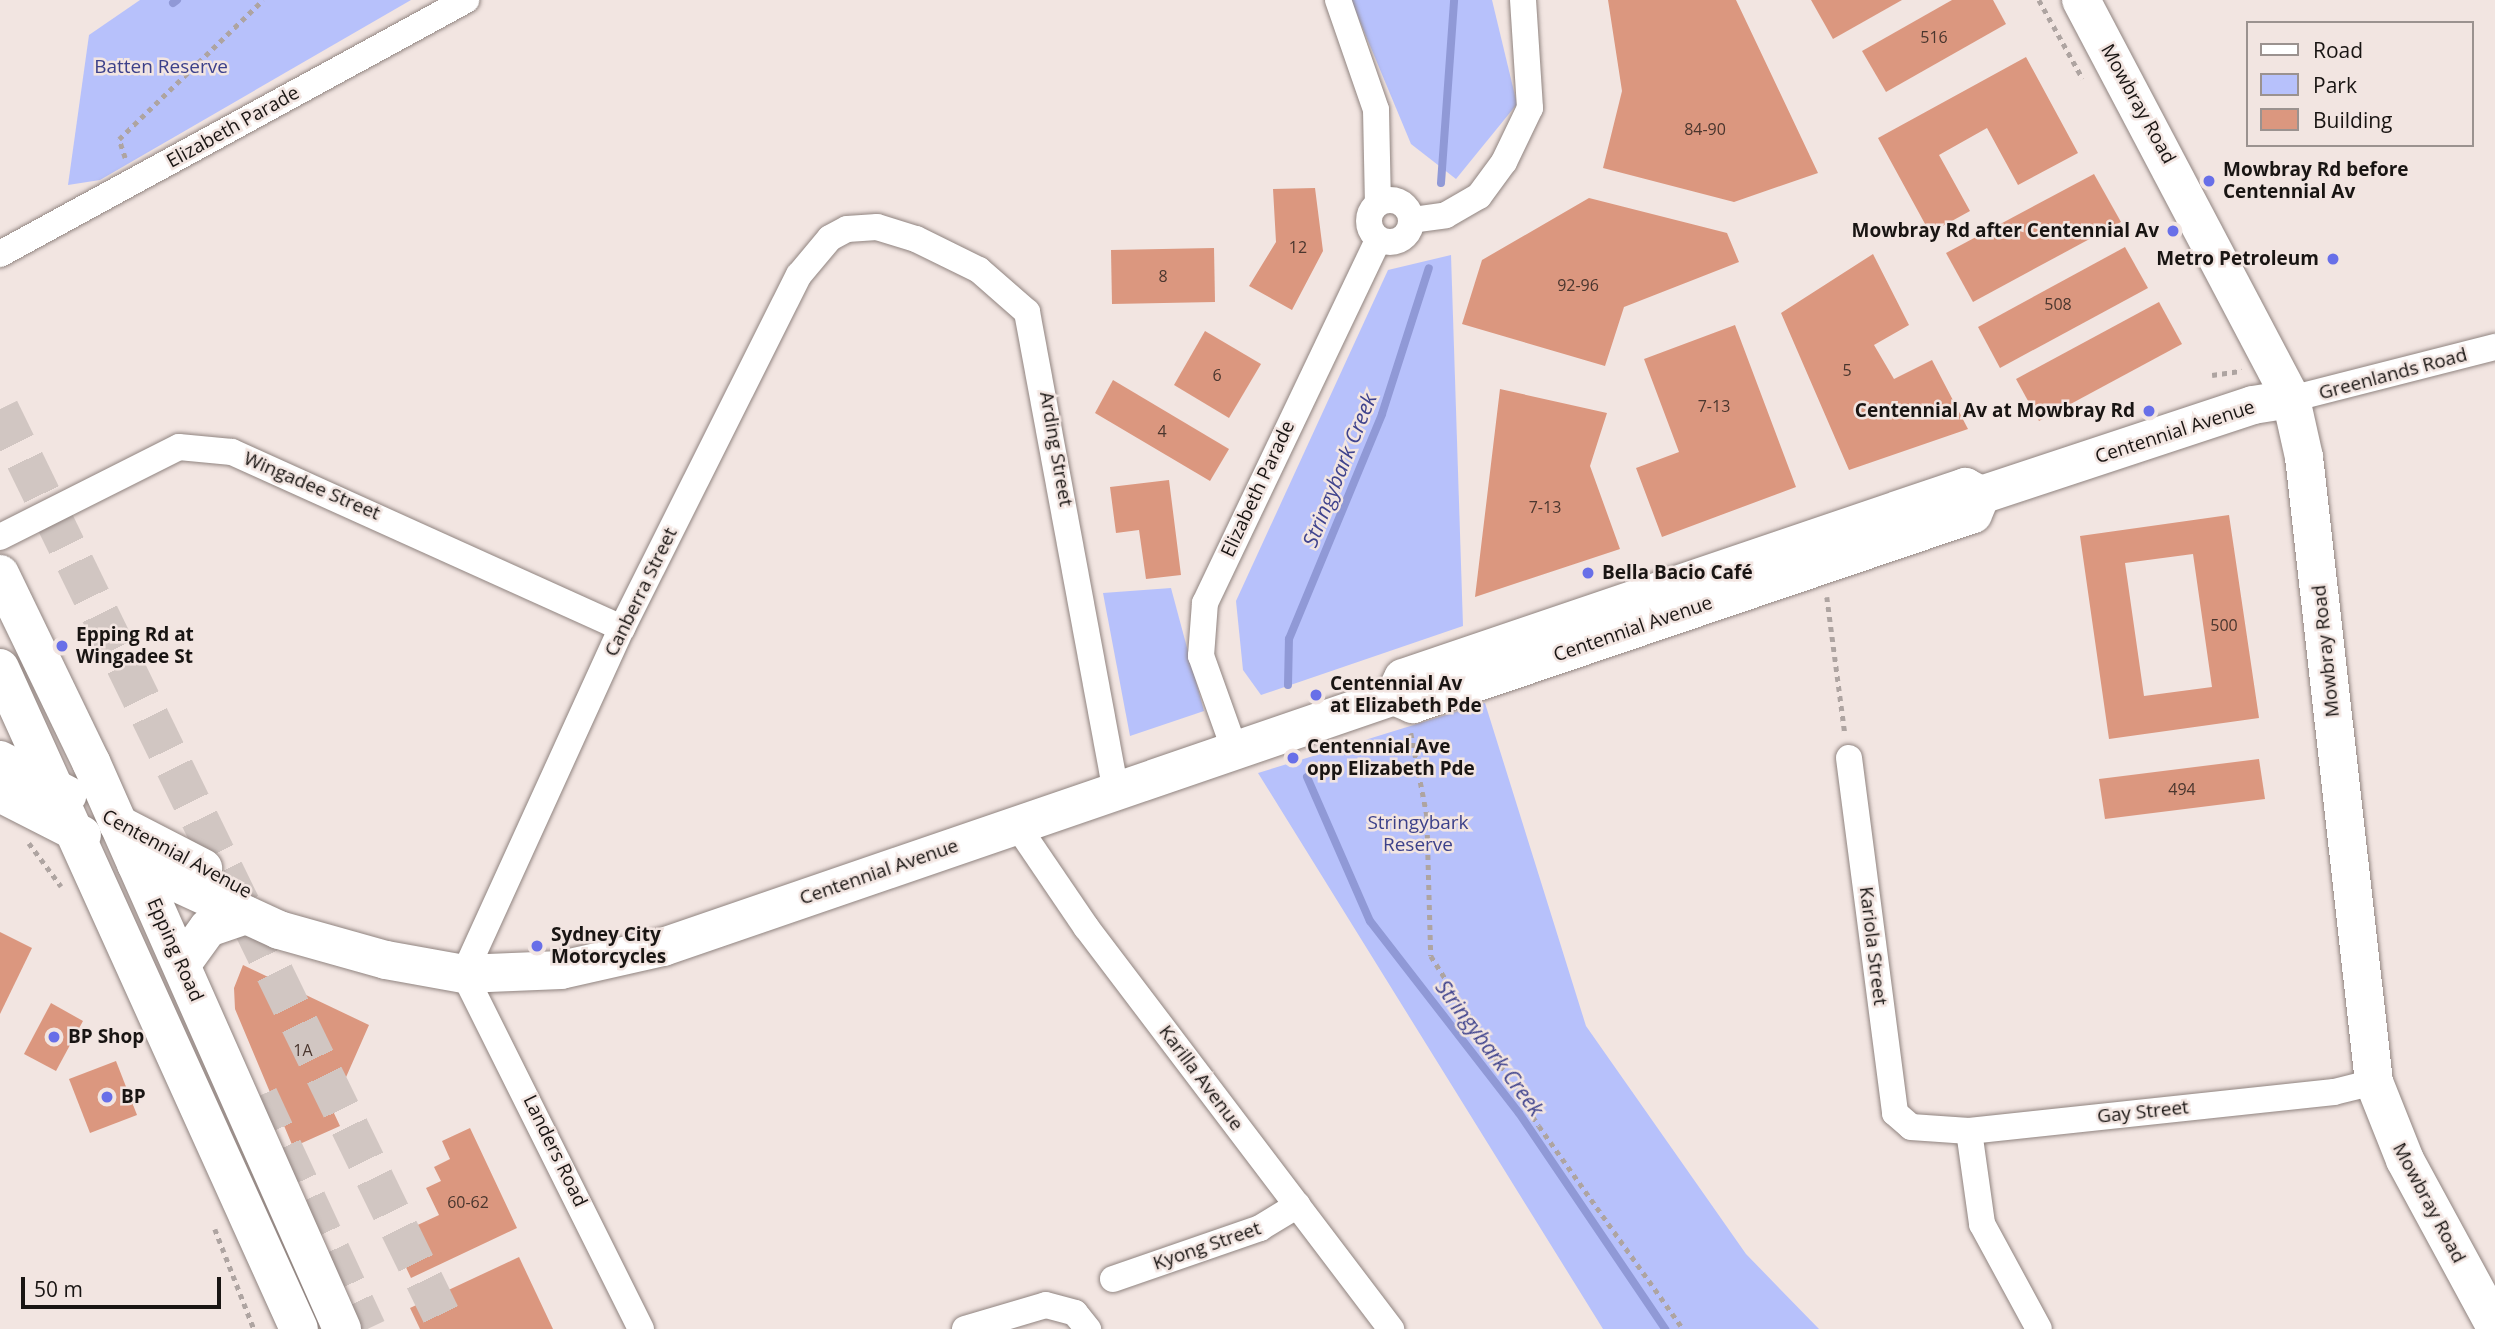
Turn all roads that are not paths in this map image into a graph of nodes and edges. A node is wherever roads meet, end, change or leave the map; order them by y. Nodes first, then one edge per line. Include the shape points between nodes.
1 (466, 0) edge
2 (1338, 0) edge
3 (1523, 0) edge
4 (2081, 0) edge
5 (1378, 203) junction
6 (1412, 220) junction
7 (847, 229) joint
8 (1378, 240) junction
9 (0, 254) edge
10 (2495, 347) edge
11 (2291, 399) junction
12 (1981, 495) junction
13 (0, 537) edge
14 (0, 574) edge
15 (622, 628) junction
16 (0, 668) edge
17 (1403, 700) junction
18 (1234, 748) junction
19 (1849, 758) road end
20 (0, 760) edge
21 (56, 789) junction
22 (1115, 790) junction
23 (0, 793) edge
24 (118, 824) junction
25 (1016, 824) junction
26 (77, 832) junction
27 (136, 864) junction
28 (246, 915) junction
29 (353, 949) junction
30 (182, 964) junction
31 (464, 974) junction
32 (2374, 1082) junction
33 (1911, 1127) joint
34 (1969, 1131) junction
35 (1298, 1205) junction
36 (1113, 1279) dead end
37 (2490, 1304) edge
38 (1086, 1325) edge
39 (299, 1329) edge
40 (342, 1329) edge
41 (641, 1329) edge
42 (965, 1329) edge
43 (1391, 1329) edge
44 (2039, 1329) edge

1 - 9 street, Elizabeth Parade
2 - 5 street via 1376,110
3 - 6 street via 1530,107 1504,162 1479,196 1446,215
4 - 11 main road, Mowbray Road
5 - 6 street via 1399,202
5 - 8 street via 1368,221
6 - 8 street via 1401,240
7 - 15 street, Canberra Street via 830,237 799,275
7 - 22 street, Arding Street via 877,227 916,239 979,270 1027,312
8 - 18 street, Elizabeth Parade via 1205,603 1201,656
10 - 11 street, Greenlands Road
11 - 12 main road, Centennial Avenue via 2253,405
11 - 32 main road, Mowbray Road via 2304,457
12 - 17 main road, Centennial Avenue via 1973,513
12 - 17 main road, Centennial Avenue via 1965,487 1403,678
13 - 15 street, Wingadee Street via 178,447 232,452
14 - 24 main road, Epping Road
15 - 31 street, Canberra Street
16 - 21 main road
17 - 18 main road, Centennial Avenue
18 - 22 main road, Centennial Avenue
19 - 33 street, Kariola Street via 1895,1113
20 - 21 main road, Centennial Avenue
21 - 24 main road, Centennial Avenue
21 - 26 main road
22 - 25 main road, Centennial Avenue
23 - 26 main road, Centennial Avenue
24 - 27 main road, Epping Road
24 - 29 main road, Centennial Avenue
25 - 31 main road, Centennial Avenue via 663,947 528,975
25 - 35 street, Karilla Avenue via 1086,927
26 - 27 main road, Centennial Avenue
26 - 39 main road
27 - 28 main road, Centennial Avenue
27 - 30 main road, Epping Road
28 - 29 main road, Centennial Avenue
28 - 30 main road via 208,928
29 - 31 main road, Centennial Avenue
30 - 40 main road, Epping Road
31 - 41 street, Landers Road
32 - 34 street, Gay Street via 2334,1092
32 - 37 main road, Mowbray Road via 2405,1160
33 - 34 street, Gay Street
34 - 44 street via 1982,1224
35 - 36 street, Kyong Street via 1260,1228
35 - 43 street, Karilla Avenue
38 - 42 street via 1068,1309 1046,1305

